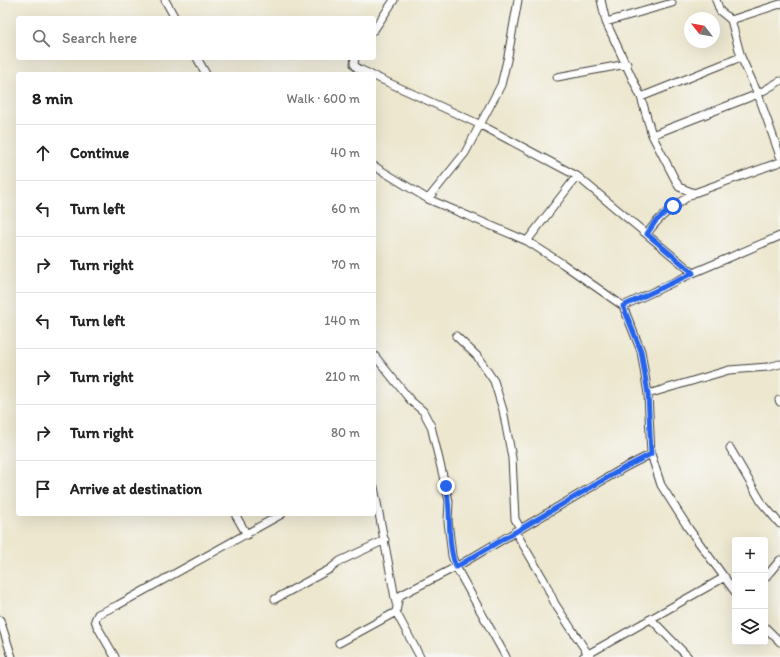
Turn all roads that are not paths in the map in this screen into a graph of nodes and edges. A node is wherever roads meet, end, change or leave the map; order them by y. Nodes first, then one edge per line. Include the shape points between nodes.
1 (165, 0) edge
2 (394, 0) edge
3 (518, 0) edge
4 (601, 0) edge
5 (716, 0) edge
6 (672, 3) dead end
7 (780, 4) edge
8 (173, 16) edge
9 (731, 20) junction
10 (606, 22) junction
11 (376, 27) edge
12 (741, 57) junction
13 (198, 60) edge
14 (355, 60) edge
15 (627, 64) junction
16 (205, 72) edge
17 (366, 72) edge
18 (376, 77) edge
19 (557, 77) dead end
20 (780, 81) edge
21 (758, 94) junction
22 (641, 97) junction
23 (481, 125) junction
24 (652, 135) junction
25 (780, 156) edge
26 (780, 162) edge
27 (376, 167) edge
28 (577, 176) junction
29 (694, 193) junction
30 (428, 199) junction
31 (647, 234) junction
32 (780, 236) edge
33 (527, 241) junction
34 (693, 273) junction
35 (623, 306) junction
36 (456, 336) dead end
37 (376, 357) edge
38 (780, 364) edge
39 (648, 394) junction
40 (730, 448) dead end
41 (651, 454) junction
42 (376, 497) edge
43 (236, 516) edge
44 (279, 516) edge
45 (780, 524) edge
46 (517, 530) junction
47 (247, 535) junction
48 (385, 540) junction
49 (780, 560) edge
50 (456, 567) junction
51 (768, 574) edge
52 (724, 577) junction
53 (732, 588) edge
54 (275, 599) dead end
55 (396, 603) junction
56 (396, 612) junction
57 (652, 619) junction
58 (0, 620) edge
59 (768, 630) edge
60 (780, 642) edge
61 (339, 643) dead end
62 (587, 656) edge
63 (12, 657) edge
64 (114, 657) edge
65 (420, 657) edge
66 (506, 657) edge
67 (688, 657) edge

1 - 8 street
2 - 11 street
3 - 23 street via 501,85
4 - 10 street
5 - 9 street via 720,11
6 - 10 street
7 - 9 street
9 - 12 street
10 - 15 street
12 - 21 street
12 - 22 street
13 - 16 street
14 - 17 street via 354,64 357,68
15 - 19 street
15 - 22 street
18 - 23 street
20 - 21 street
21 - 24 street
21 - 25 street
22 - 24 street
23 - 28 street
23 - 30 street via 464,154
24 - 29 street via 679,187
26 - 29 street
27 - 30 street
28 - 31 street
28 - 33 street
29 - 31 street via 673,206 655,222
30 - 33 street
31 - 34 street
32 - 34 street
33 - 35 street
34 - 35 street
35 - 39 street via 641,351
36 - 46 street via 477,356 494,381 503,410 512,458
37 - 50 street via 411,401 423,411 431,426 449,501 448,521 452,556
38 - 39 street via 729,370
39 - 41 street
40 - 45 street via 762,504
41 - 46 street
41 - 52 street via 661,485
42 - 48 street
43 - 47 street
44 - 47 street
46 - 50 street
46 - 62 street via 555,604
47 - 64 street via 98,614 95,620 97,626
48 - 54 street via 340,561
48 - 55 street
49 - 51 street
50 - 55 street via 399,596
50 - 66 street
52 - 53 street
52 - 57 street
55 - 56 street
56 - 61 street
56 - 65 street
57 - 62 street
57 - 67 street
58 - 63 street
59 - 60 street

